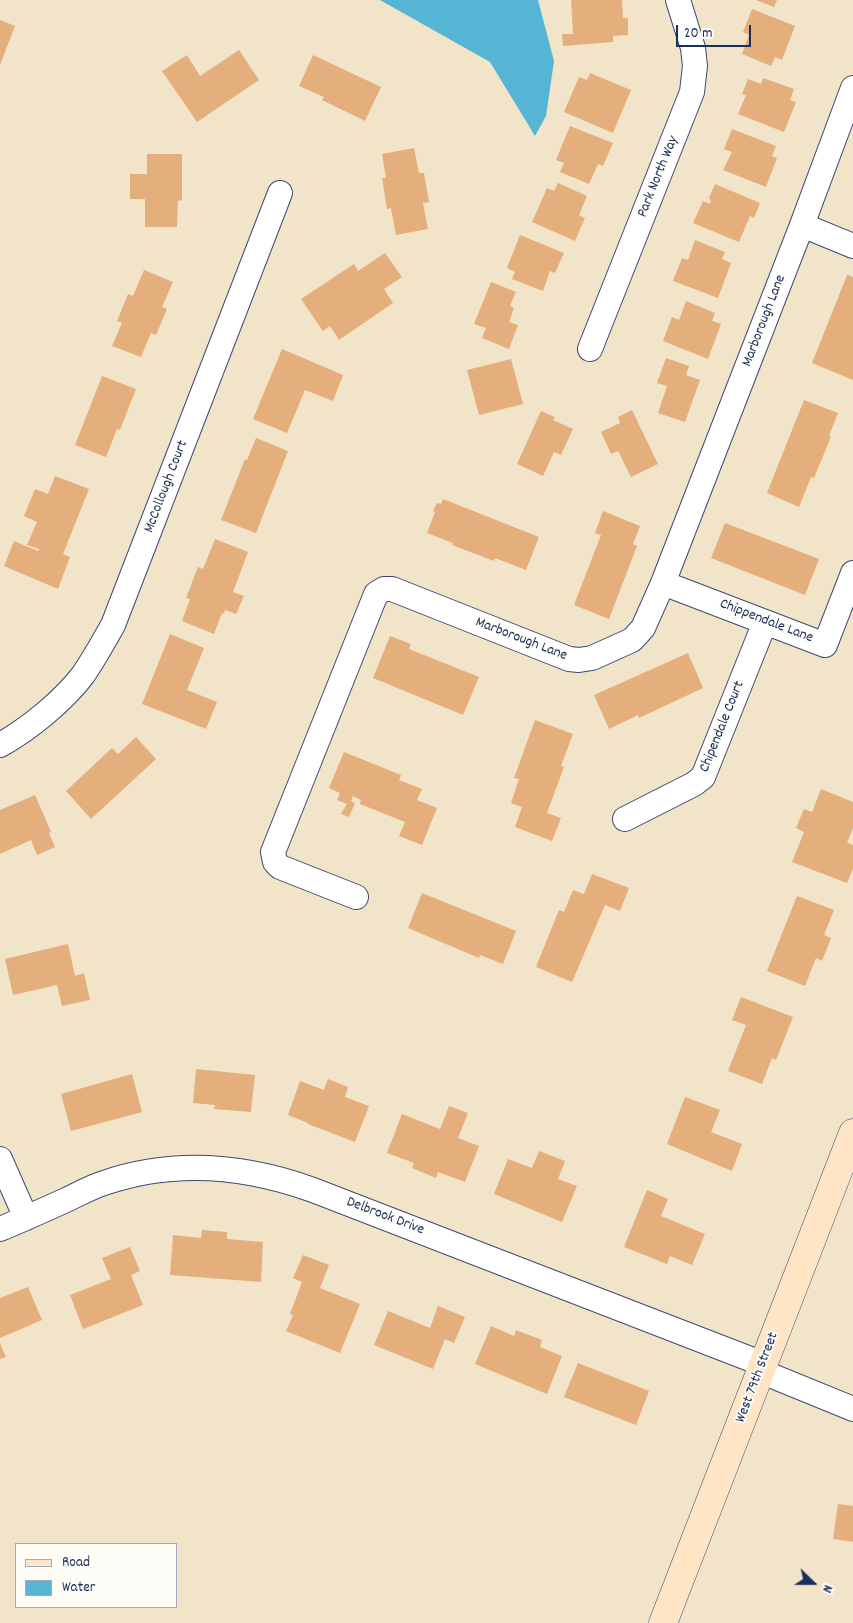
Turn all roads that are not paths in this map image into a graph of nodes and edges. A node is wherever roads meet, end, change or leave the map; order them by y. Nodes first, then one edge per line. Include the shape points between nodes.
1 (678, 0) edge
2 (853, 88) edge
3 (280, 193) dead end
4 (802, 226) junction
5 (853, 246) edge
6 (590, 349) dead end
7 (853, 573) edge
8 (663, 582) junction
9 (765, 622) junction
10 (0, 745) edge
11 (625, 819) dead end
12 (356, 897) dead end
13 (853, 1133) edge
14 (0, 1159) edge
15 (26, 1218) junction
16 (0, 1229) edge
17 (761, 1368) junction
18 (853, 1409) edge
19 (663, 1623) edge

1 - 6 street, Park North Way via 693,48 692,92
2 - 4 street, Marborough Lane
3 - 10 street, McCollough Court via 113,625 68,692 24,730
4 - 5 street
4 - 8 street, Marborough Lane
7 - 9 street, Chippendale Lane via 825,645
8 - 9 street, Chippendale Lane
8 - 12 street, Marborough Lane via 643,628 632,640 592,658 579,660 569,659 392,589 376,594 273,852 274,862 280,867
9 - 11 street, Chipendale Court via 703,777
13 - 17 main road, West 79th Street
14 - 15 street
15 - 16 street, Delbrook Drive
15 - 17 street, Delbrook Drive via 93,1187 139,1173 202,1168 263,1174 313,1190
17 - 18 street, Delbrook Drive
17 - 19 main road, West 79th Street

